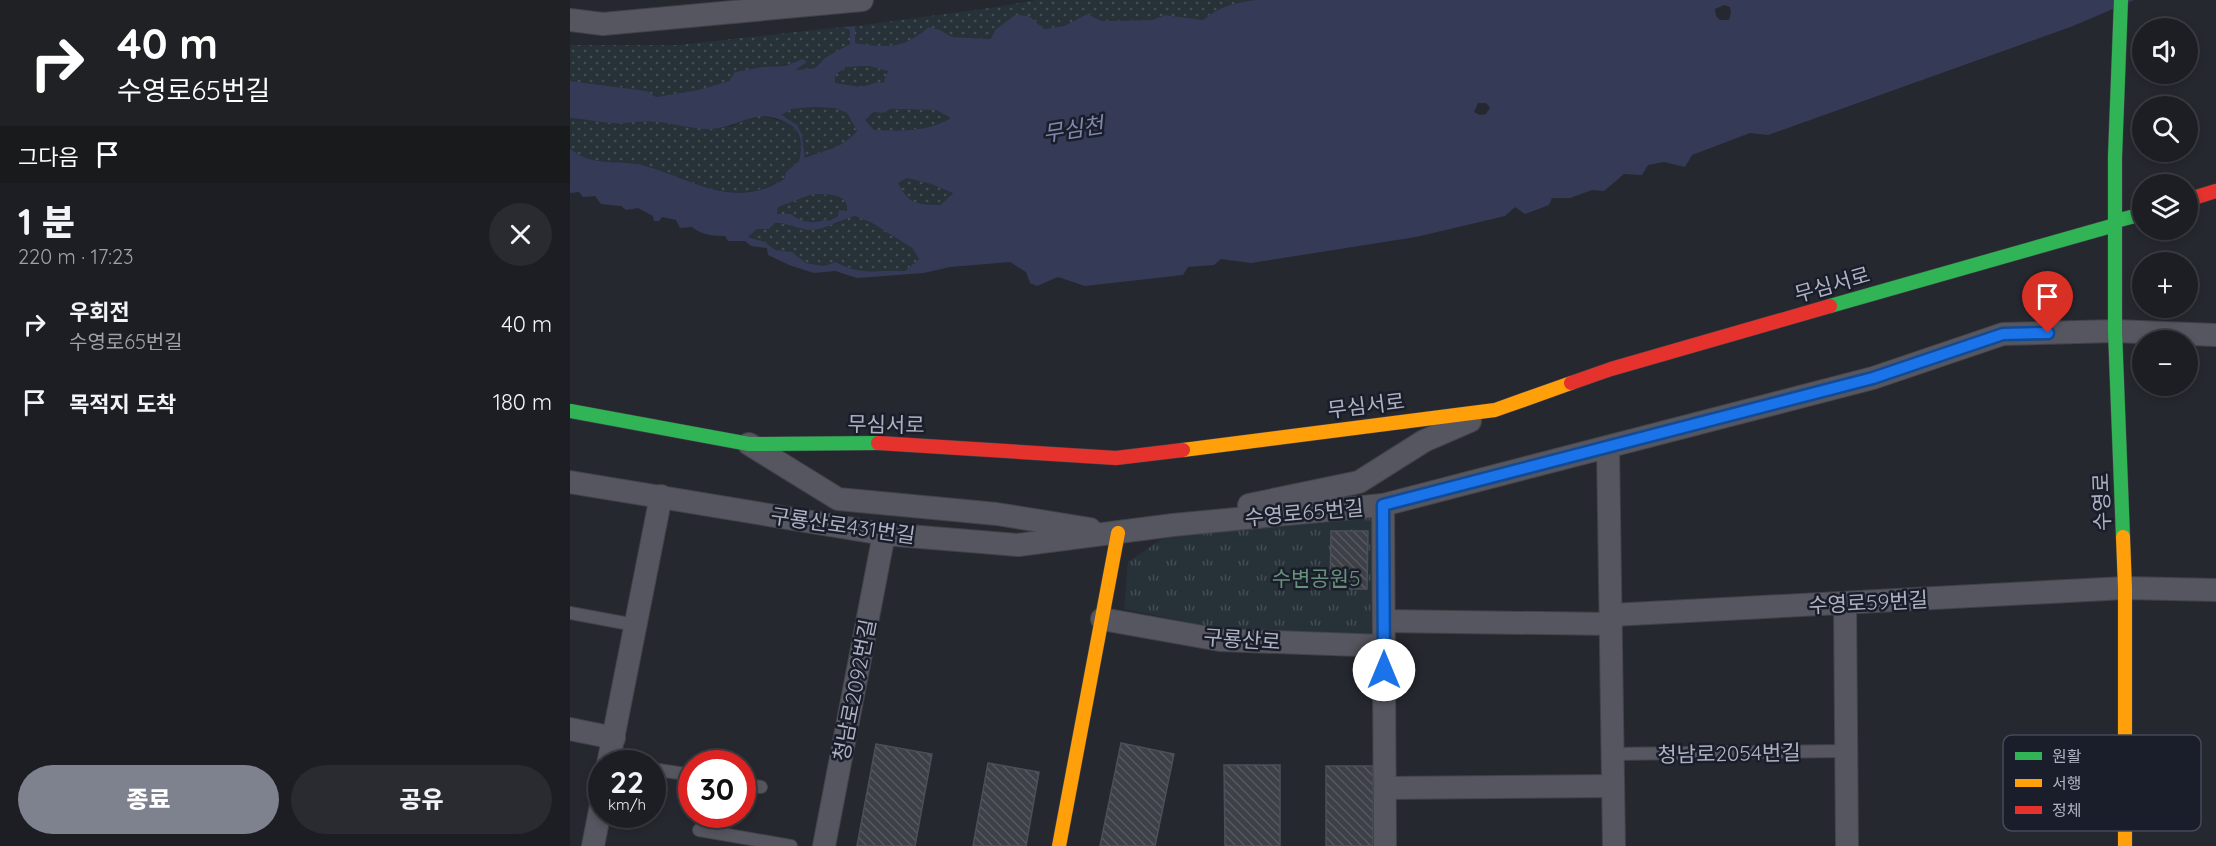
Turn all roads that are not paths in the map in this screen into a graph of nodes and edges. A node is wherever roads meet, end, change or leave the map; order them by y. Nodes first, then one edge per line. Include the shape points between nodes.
1 (862, 0) edge
2 (2121, 0) edge
3 (570, 20) edge
4 (2216, 192) edge
5 (2198, 197) edge
6 (2132, 216) edge
7 (2115, 225) junction
8 (2115, 331) junction
9 (2216, 335) edge
10 (1495, 410) junction
11 (570, 411) edge
12 (749, 444) junction
13 (1608, 447) junction
14 (570, 482) edge
15 (661, 496) junction
16 (1383, 505) junction
17 (1118, 533) junction
18 (884, 534) junction
19 (2125, 588) junction
20 (2216, 590) edge
21 (1845, 603) junction
22 (570, 613) edge
23 (1102, 619) junction
24 (1611, 620) junction
25 (1384, 621) junction
26 (635, 625) junction
27 (1384, 646) junction
28 (570, 729) edge
29 (2125, 735) edge
30 (614, 738) junction
31 (614, 750) edge
32 (1846, 752) junction
33 (1612, 754) junction
34 (756, 786) edge
35 (1613, 786) junction
36 (761, 787) dead end
37 (1385, 788) junction
38 (597, 828) edge
39 (699, 830) dead end
40 (593, 846) edge
41 (791, 846) edge
42 (824, 846) edge
43 (1059, 846) edge
44 (1385, 846) edge
45 (1614, 846) edge
46 (1847, 846) edge

1 - 3 street via 603,24
2 - 7 street, 수영로
4 - 5 street
6 - 7 street, 무심서로 via 2116,221
7 - 8 street, 수영로
7 - 10 street, 무심서로 via 1611,369
8 - 9 street, 수영로65번길
8 - 13 street, 수영로65번길 via 2003,334 1873,378
8 - 19 street, 수영로
10 - 12 street, 무심서로 via 1116,458 894,443
10 - 17 street via 1424,441 1359,482
11 - 12 street, 무심서로
12 - 17 street via 838,499 997,514
13 - 16 street, 수영로65번길
13 - 24 street
14 - 15 street, 구룡산로431번길
15 - 18 street, 구룡산로431번길
15 - 26 street
16 - 17 street, 수영로65번길
16 - 25 street
17 - 18 street, 구룡산로431번길 via 1018,545
17 - 23 street
18 - 42 street, 청남로2092번길
19 - 20 street, 수영로59번길
19 - 21 street, 수영로59번길
19 - 29 street, 수영로
21 - 24 street, 수영로59번길
21 - 32 street
22 - 26 lane
23 - 27 street, 구룡산로 via 1220,640
23 - 43 street
24 - 25 street, 수영로59번길
24 - 33 street
25 - 27 street
26 - 30 street
27 - 37 street
28 - 30 street
30 - 31 street
32 - 33 lane, 청남로2054번길
32 - 46 street
33 - 35 street
34 - 36 lane
35 - 37 street
35 - 45 street
37 - 44 street
38 - 40 street
39 - 41 lane

